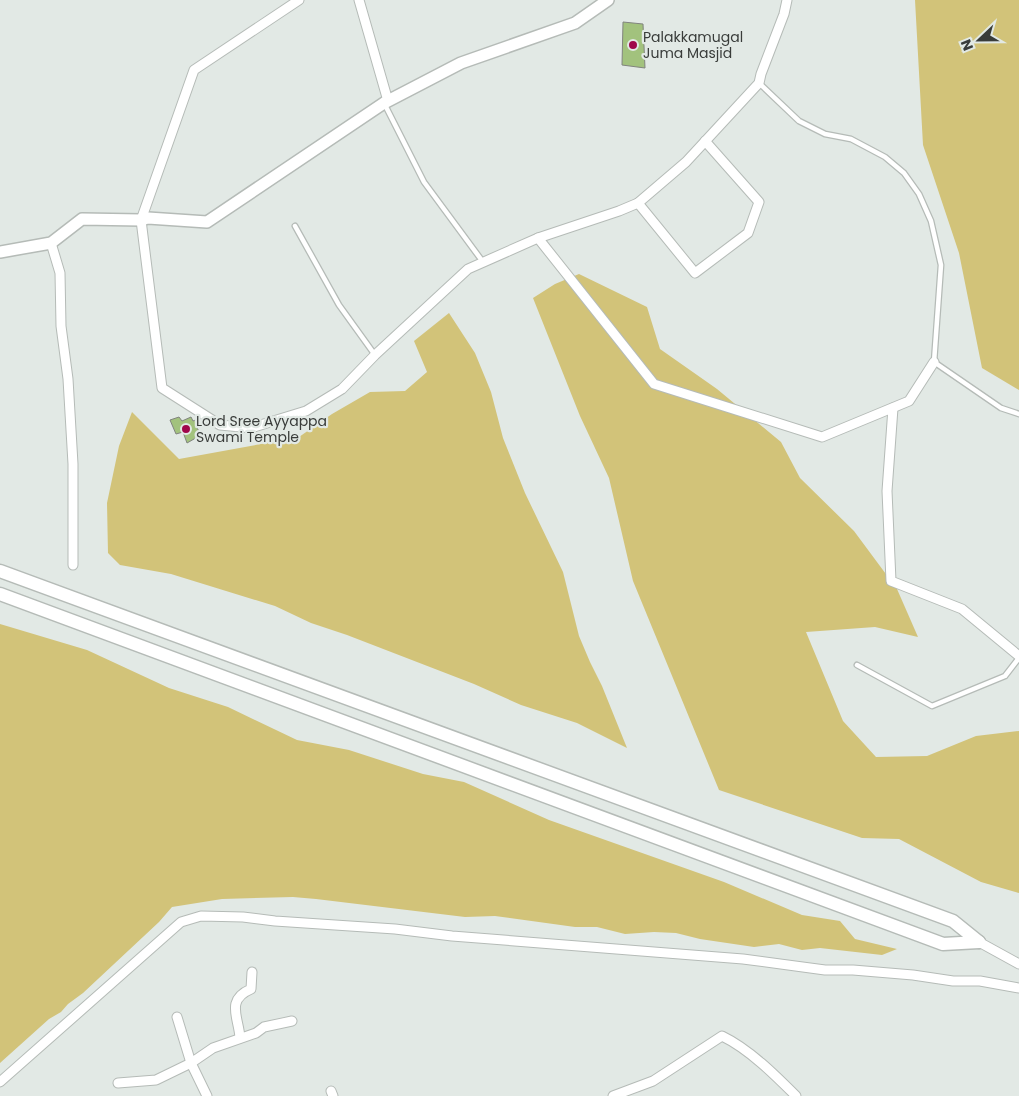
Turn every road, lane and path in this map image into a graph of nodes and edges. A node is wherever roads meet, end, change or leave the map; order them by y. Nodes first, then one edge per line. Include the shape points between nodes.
1 (299, 0) edge
2 (359, 0) edge
3 (608, 0) edge
4 (787, 0) edge
5 (760, 83) junction
6 (386, 102) junction
7 (705, 141) junction
8 (638, 203) junction
9 (141, 220) junction
10 (295, 226) dead end
11 (538, 238) junction
12 (51, 243) junction
13 (0, 252) edge
14 (484, 262) junction
15 (375, 355) junction
16 (934, 362) junction
17 (893, 408) junction
18 (1019, 414) edge
19 (73, 565) dead end
20 (0, 571) edge
21 (0, 594) edge
22 (1019, 657) edge
23 (857, 666) dead end
24 (979, 942) junction
25 (1019, 964) edge
26 (252, 972) dead end
27 (1019, 988) edge
28 (177, 1017) dead end
29 (292, 1021) dead end
30 (240, 1038) junction
31 (191, 1063) junction
32 (0, 1082) edge
33 (118, 1083) dead end
34 (207, 1096) edge
35 (613, 1096) edge
36 (796, 1096) edge

1 - 9 street via 194,70
2 - 6 street
3 - 6 street via 575,23 461,63
4 - 5 street via 760,74
5 - 7 street
5 - 16 lane via 799,121 826,134 852,139 885,157 904,173 918,194 930,222 941,265
6 - 9 street via 207,222
6 - 14 lane via 424,182
7 - 8 street via 686,162
7 - 8 street via 759,202 748,233 695,273
8 - 11 street
9 - 12 street via 82,219
9 - 15 street via 162,388 220,425 251,428 306,411 342,389
10 - 15 lane via 339,305
11 - 14 street
11 - 17 street via 654,384 822,437
12 - 13 street
12 - 19 street via 60,273 61,326 68,379 73,464
14 - 15 street via 468,269
16 - 17 street via 909,402
16 - 18 lane via 1001,408
17 - 22 street via 887,491 891,581 962,609
20 - 24 main road via 954,921
21 - 24 main road via 943,944
22 - 23 lane via 1005,676 932,706
24 - 25 street
26 - 30 street via 251,989 236,1000
27 - 32 street via 980,981 825,970 743,959 201,916 181,922
28 - 31 street
29 - 30 street via 264,1027
30 - 31 street via 213,1048
31 - 33 street via 156,1080
31 - 34 street
35 - 36 street via 653,1081 722,1036 775,1075

